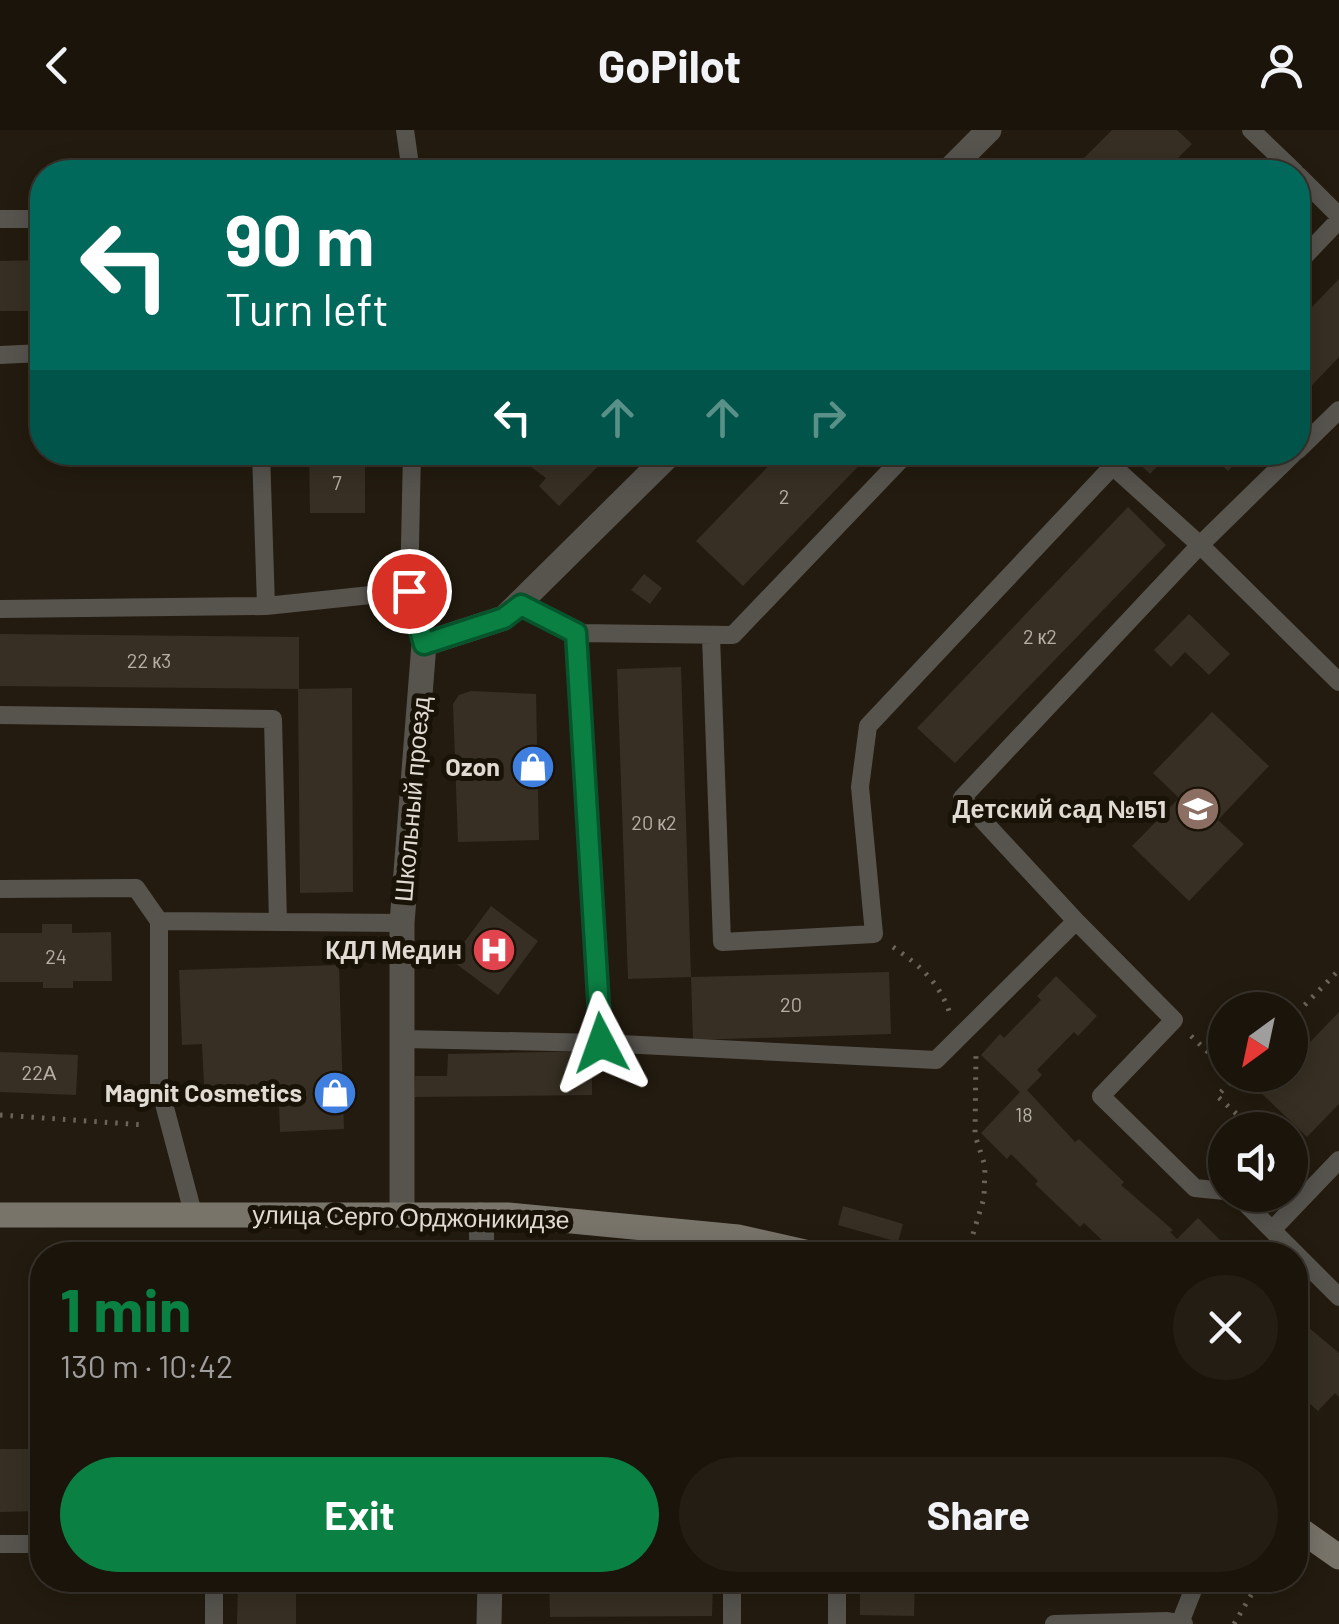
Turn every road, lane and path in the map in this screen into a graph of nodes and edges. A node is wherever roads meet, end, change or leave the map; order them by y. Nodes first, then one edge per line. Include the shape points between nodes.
1 (405, 130) edge
2 (988, 130) edge
3 (1251, 130) edge
4 (409, 160) edge
5 (959, 160) edge
6 (1282, 160) edge
7 (1310, 188) edge
8 (30, 218) edge
9 (1339, 218) edge
10 (0, 219) edge
11 (1310, 250) edge
12 (30, 353) edge
13 (0, 354) edge
14 (1339, 410) edge
15 (1310, 438) edge
16 (261, 465) edge
17 (412, 465) edge
18 (659, 465) edge
19 (896, 465) edge
20 (1282, 465) edge
21 (1112, 467) joint
22 (1200, 545) junction
23 (409, 591) junction
24 (521, 605) junction
25 (266, 606) junction
26 (0, 610) edge
27 (576, 633) junction
28 (711, 636) junction
29 (424, 644) junction
30 (1339, 682) edge
31 (0, 715) edge
32 (0, 889) edge
33 (159, 921) junction
34 (1076, 921) junction
35 (278, 922) junction
36 (402, 923) junction
37 (874, 934) junction
38 (1339, 970) edge
39 (1308, 1002) edge
40 (976, 1020) junction
41 (1174, 1020) junction
42 (958, 1038) junction
43 (403, 1039) junction
44 (601, 1043) junction
45 (1208, 1052) edge
46 (1221, 1092) edge
47 (1234, 1112) edge
48 (0, 1115) edge
49 (151, 1125) dead end
50 (1339, 1160) edge
51 (1208, 1189) edge
52 (1254, 1212) edge
53 (193, 1213) junction
54 (402, 1213) junction
55 (0, 1215) edge
56 (481, 1215) junction
57 (1272, 1230) junction
58 (973, 1234) dead end
59 (482, 1242) edge
60 (760, 1242) edge
61 (1284, 1242) edge
62 (1308, 1266) edge
63 (1339, 1297) edge
64 (1308, 1535) edge
65 (0, 1544) edge
66 (30, 1544) edge
67 (1339, 1557) edge
68 (214, 1592) edge
69 (490, 1592) edge
70 (732, 1592) edge
71 (837, 1592) edge
72 (1194, 1592) edge
73 (1253, 1592) edge
74 (214, 1624) edge
75 (490, 1624) edge
76 (732, 1624) edge
77 (837, 1624) edge
78 (1054, 1624) edge
79 (1182, 1624) edge
80 (1234, 1624) edge

1 - 4 lane
2 - 5 street
3 - 6 lane
7 - 9 lane
8 - 10 lane
9 - 11 lane
12 - 13 lane
14 - 15 lane
16 - 25 lane
17 - 23 lane
18 - 24 street
19 - 28 lane via 733,635
20 - 22 lane
21 - 22 lane
21 - 37 lane via 868,726 860,787
22 - 30 lane
22 - 34 lane via 962,798
23 - 25 lane
23 - 29 lane
24 - 27 lane
24 - 29 street via 504,618
25 - 26 lane
27 - 28 lane
27 - 44 lane
28 - 37 lane via 722,942
29 - 36 street, Школьный проезд
31 - 35 lane via 273,719
32 - 33 lane via 136,888
33 - 35 lane
33 - 53 lane via 158,1085
34 - 40 lane
34 - 41 lane
35 - 36 lane
36 - 43 street, Школьный проезд
37 - 42 path via 920,966 944,994
38 - 39 path
40 - 42 lane
40 - 58 path via 975,1135 985,1166
41 - 45 path
41 - 51 lane via 1101,1096 1195,1188
42 - 44 lane via 936,1060
43 - 44 lane
43 - 54 street, Школьный проезд
46 - 47 path via 1217,1096
48 - 49 path
50 - 57 lane
52 - 57 lane
53 - 54 street, улица Серго Орджоникидзе
53 - 55 street, улица Серго Орджоникидзе
54 - 56 street, улица Серго Орджоникидзе
56 - 59 street
56 - 60 street, улица Серго Орджоникидзе
57 - 61 lane
62 - 63 lane
64 - 67 street
65 - 66 lane
68 - 74 lane
69 - 75 street
70 - 76 lane
71 - 77 lane
72 - 79 lane
73 - 80 path
78 - 79 lane

